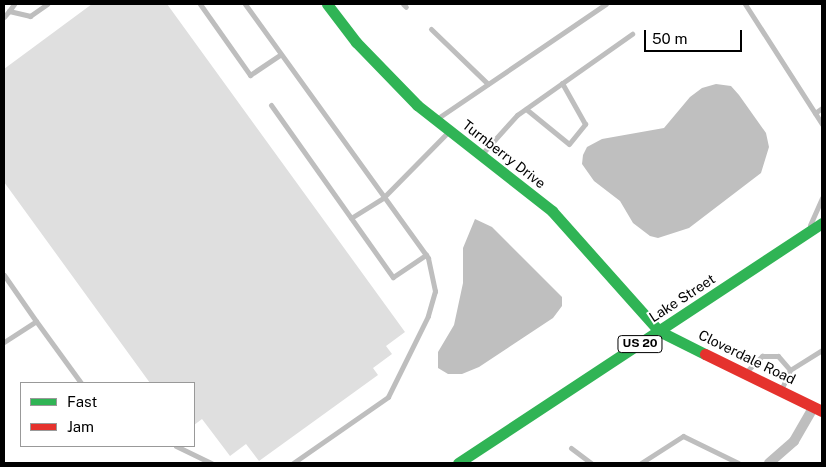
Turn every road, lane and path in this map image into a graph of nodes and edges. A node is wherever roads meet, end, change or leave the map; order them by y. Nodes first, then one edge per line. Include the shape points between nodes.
1 (14, 4) edge
2 (47, 4) edge
3 (200, 4) edge
4 (245, 4) edge
5 (327, 4) edge
6 (606, 4) edge
7 (745, 4) edge
8 (8, 11) junction
9 (4, 17) edge
10 (430, 29) dead end
11 (632, 34) dead end
12 (281, 54) junction
13 (562, 83) junction
14 (488, 84) junction
15 (271, 104) dead end
16 (822, 108) edge
17 (526, 109) junction
18 (815, 113) junction
19 (435, 120) junction
20 (822, 124) edge
21 (449, 131) junction
22 (481, 155) junction
23 (384, 197) junction
24 (822, 198) edge
25 (351, 218) junction
26 (822, 224) edge
27 (806, 234) junction
28 (426, 255) junction
29 (4, 275) edge
30 (36, 321) junction
31 (659, 331) junction
32 (4, 342) edge
33 (822, 350) edge
34 (790, 370) junction
35 (745, 373) junction
36 (80, 382) edge
37 (781, 390) junction
38 (818, 409) edge
39 (178, 447) edge
40 (571, 448) dead end
41 (211, 463) edge
42 (293, 463) edge
43 (458, 463) edge
44 (591, 463) edge
45 (641, 463) edge
46 (738, 463) edge
47 (769, 463) edge

1 - 8 lane
2 - 8 lane via 30,16
3 - 12 lane via 250,75
4 - 12 lane
5 - 19 street, Turnberry Drive via 388,77
6 - 14 lane
7 - 18 lane
8 - 9 lane
10 - 14 lane
11 - 13 lane
12 - 23 lane
13 - 17 lane
13 - 17 lane via 585,124 569,144
14 - 19 lane
15 - 25 lane
16 - 18 lane
17 - 22 lane
18 - 20 lane
19 - 21 street, Turnberry Drive
21 - 22 street, Turnberry Drive
21 - 23 lane
22 - 31 street, Turnberry Drive via 552,211
23 - 25 lane
23 - 28 lane
24 - 27 lane
25 - 28 lane via 393,277
26 - 27 street, Lake Street / US 20
27 - 31 street, Lake Street / US 20
28 - 42 lane via 435,291 428,316 388,397
29 - 30 lane
30 - 32 lane
30 - 36 lane
31 - 35 street, Cloverdale Road
31 - 43 street, Lake Street / US 20
33 - 34 lane
34 - 35 lane via 786,362 770,354
34 - 37 lane
35 - 37 street, Cloverdale Road
37 - 38 street, Cloverdale Road
38 - 47 street via 794,441
39 - 41 lane
40 - 44 lane
45 - 46 lane via 683,436

